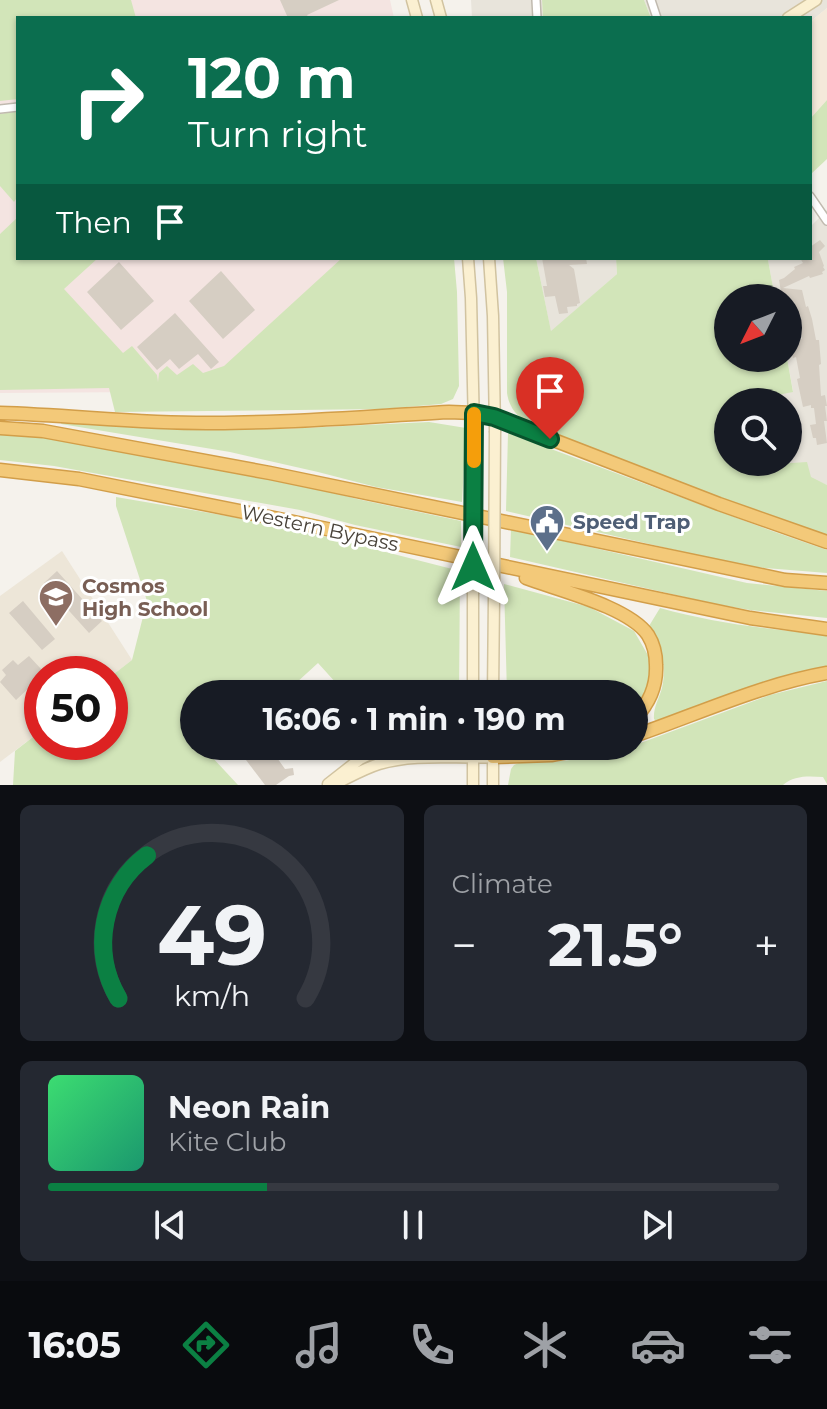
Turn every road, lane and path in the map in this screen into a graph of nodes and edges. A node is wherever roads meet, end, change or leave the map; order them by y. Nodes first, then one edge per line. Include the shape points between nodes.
1 (816, 0) edge
2 (791, 16) edge
3 (812, 199) edge
4 (827, 221) edge
5 (468, 260) edge
6 (489, 260) edge
7 (0, 413) edge
8 (474, 413) junction
9 (494, 417) junction
10 (0, 428) edge
11 (0, 470) edge
12 (827, 542) edge
13 (482, 563) junction
14 (827, 583) edge
15 (827, 629) edge
16 (827, 673) edge
17 (473, 680) edge
18 (493, 680) edge
19 (648, 700) edge
20 (648, 731) edge
21 (359, 760) edge
22 (398, 760) edge
23 (473, 760) edge
24 (493, 760) edge
25 (326, 785) edge
26 (333, 785) edge
27 (473, 785) edge
28 (493, 785) edge

1 - 2 main road
3 - 4 street
5 - 8 main road
6 - 9 main road
7 - 8 highway via 213,423
8 - 9 highway
8 - 17 main road, bridge
9 - 12 highway
9 - 18 main road, bridge
10 - 14 highway via 43,431 270,473 785,580
11 - 13 highway, Western Bypass via 79,479
13 - 15 highway, Western Bypass
13 - 19 highway via 633,621 647,635 656,659 656,683
16 - 20 highway
21 - 25 main road
22 - 26 main road
23 - 27 main road
24 - 28 main road

